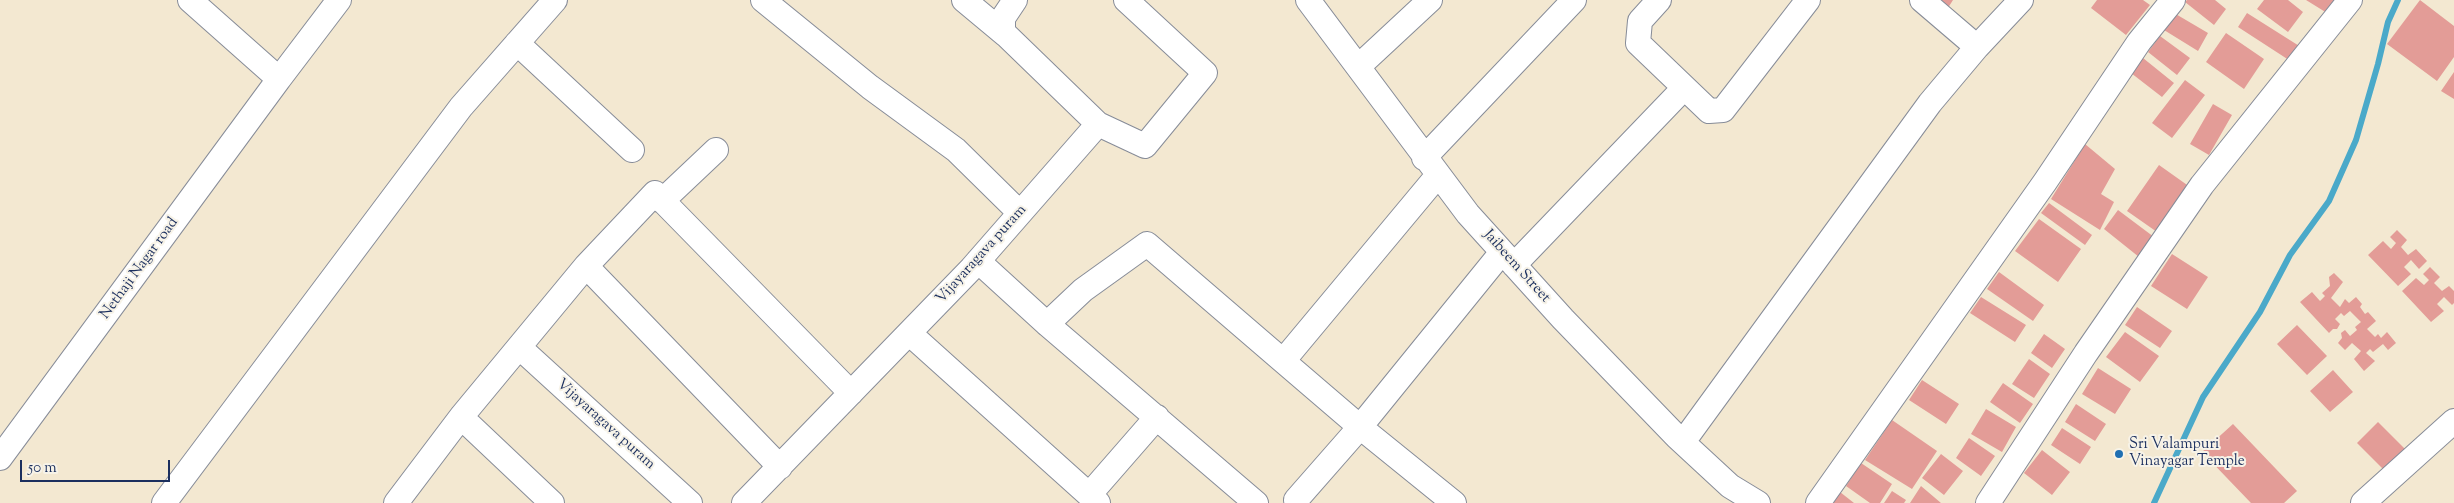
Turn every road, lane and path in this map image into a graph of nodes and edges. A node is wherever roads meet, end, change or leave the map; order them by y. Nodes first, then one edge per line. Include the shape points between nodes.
1 (190, 0) edge
2 (339, 0) edge
3 (555, 0) edge
4 (763, 0) edge
5 (964, 0) edge
6 (1015, 0) edge
7 (1126, 0) edge
8 (1308, 0) edge
9 (1430, 0) edge
10 (1574, 0) edge
11 (1659, 0) edge
12 (1808, 0) edge
13 (1922, 0) edge
14 (2021, 0) edge
15 (2174, 0) edge
16 (2350, 0) edge
17 (1006, 35) junction
18 (518, 43) junction
19 (1977, 47) junction
20 (1359, 66) junction
21 (279, 79) junction
22 (1684, 88) junction
23 (1098, 124) junction
24 (632, 150) dead end
25 (716, 150) dead end
26 (1431, 166) junction
27 (662, 201) junction
28 (1020, 213) junction
29 (1508, 258) junction
30 (978, 261) junction
31 (586, 266) junction
32 (1047, 324) junction
33 (909, 333) junction
34 (519, 347) junction
35 (1283, 361) junction
36 (851, 393) junction
37 (461, 417) junction
38 (1158, 417) junction
39 (2454, 420) edge
40 (1360, 427) junction
41 (1683, 442) junction
42 (0, 458) edge
43 (780, 467) junction
44 (1094, 499) edge
45 (1296, 500) dead end
46 (164, 503) edge
47 (396, 503) edge
48 (552, 503) edge
49 (690, 503) edge
50 (744, 503) edge
51 (1256, 503) edge
52 (1454, 503) edge
53 (1758, 503) edge
54 (1818, 503) edge
55 (1988, 503) edge
56 (2362, 503) edge

1 - 21 street
2 - 21 street
3 - 18 street
4 - 28 street via 870,87 956,150
5 - 17 street
6 - 17 street via 1003,18
7 - 23 street via 1205,73 1145,146
8 - 20 street, Jaibeem Street
9 - 20 street
10 - 26 street
11 - 22 street via 1640,21 1638,44
12 - 22 street via 1723,110 1709,111
13 - 19 street
14 - 19 street
15 - 54 street via 2139,42 2045,182
16 - 55 street via 2202,185
17 - 23 street
18 - 24 street
18 - 46 street via 461,107
19 - 41 street via 1930,103
20 - 26 street, Jaibeem Street
21 - 42 street, Nethaji Nagar road
22 - 29 street
23 - 28 street, Vijayaragava puram
25 - 27 street
26 - 29 street, Jaibeem Street
26 - 35 street
27 - 31 street via 655,193
27 - 36 street
28 - 30 street, Vijayaragava puram
29 - 40 street
29 - 41 street, Jaibeem Street
30 - 32 street
30 - 33 street, Vijayaragava puram
31 - 34 street
31 - 43 street
32 - 35 street via 1083,290 1147,244
32 - 38 street
33 - 36 street, Vijayaragava puram
33 - 44 street
34 - 37 street
34 - 49 street, Vijayaragava puram
35 - 40 street
36 - 43 street, Vijayaragava puram
37 - 47 street
37 - 48 street
38 - 44 street
38 - 51 street
39 - 56 street
40 - 45 street
40 - 52 street
41 - 53 street, Jaibeem Street via 1730,486
43 - 50 street, Vijayaragava puram

